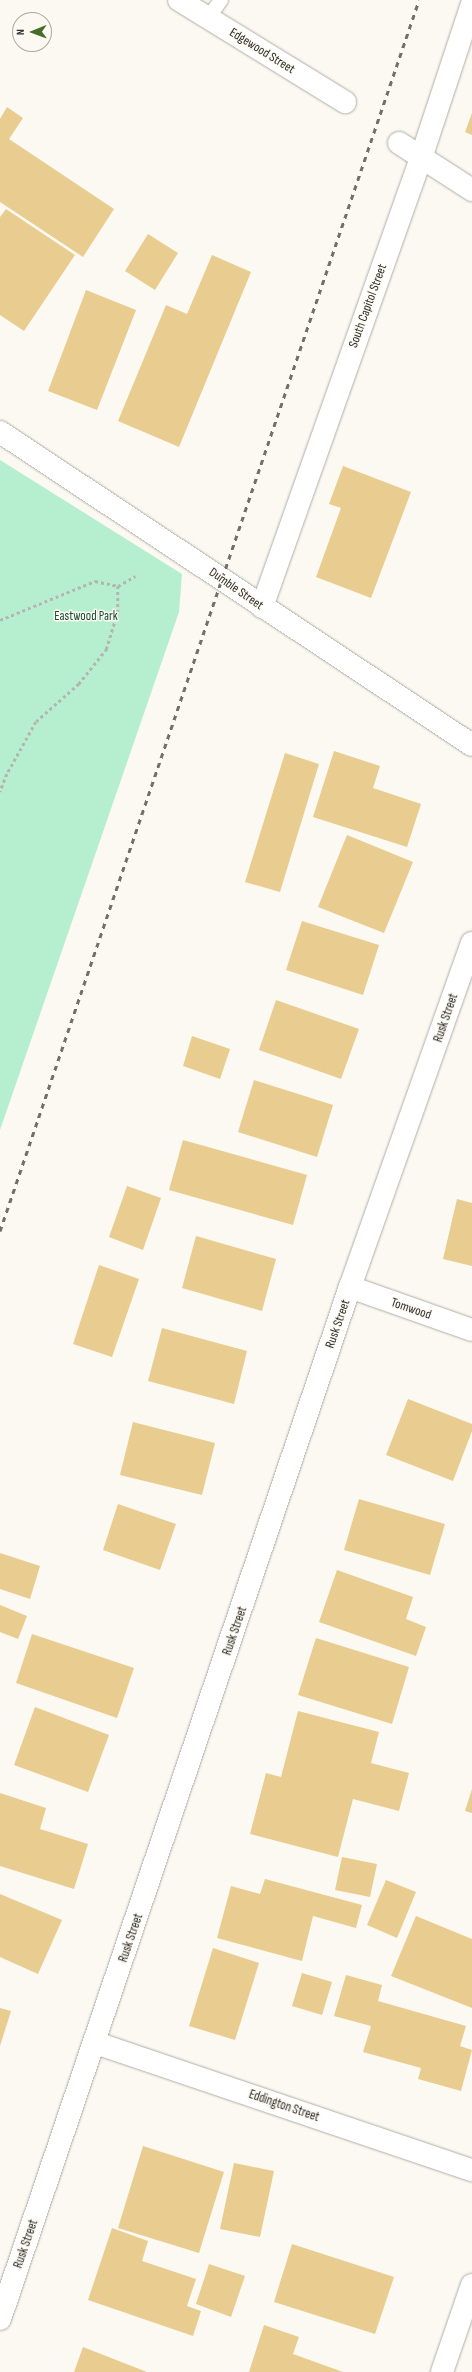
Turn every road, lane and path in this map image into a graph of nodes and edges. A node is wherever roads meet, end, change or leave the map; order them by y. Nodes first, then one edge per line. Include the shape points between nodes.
1 (179, 0) edge
2 (221, 0) edge
3 (472, 4) edge
4 (208, 18) junction
5 (345, 102) dead end
6 (399, 143) dead end
7 (421, 158) junction
8 (472, 190) edge
9 (0, 432) edge
10 (135, 576) dead end
11 (118, 586) junction
12 (262, 607) junction
13 (0, 620) edge
14 (472, 745) edge
15 (0, 792) edge
16 (472, 943) edge
17 (350, 1288) junction
18 (472, 1330) edge
19 (96, 2043) junction
20 (472, 2170) edge
21 (472, 2285) edge
22 (0, 2319) edge
23 (442, 2372) edge

1 - 4 street, Edgewood Street
2 - 4 lane
3 - 7 street, South Capitol Street
4 - 5 street, Edgewood Street
6 - 7 street
7 - 8 street
7 - 12 street, South Capitol Street
9 - 12 street, Dumble Street
10 - 11 path
11 - 13 path via 95,581
11 - 15 path via 118,612 107,649 79,684 36,722 7,774
12 - 14 street, Dumble Street
16 - 17 street, Rusk Street
17 - 18 street, Tomwood
17 - 19 street, Rusk Street
19 - 20 street, Eddington Street
19 - 22 street, Rusk Street
21 - 23 street

